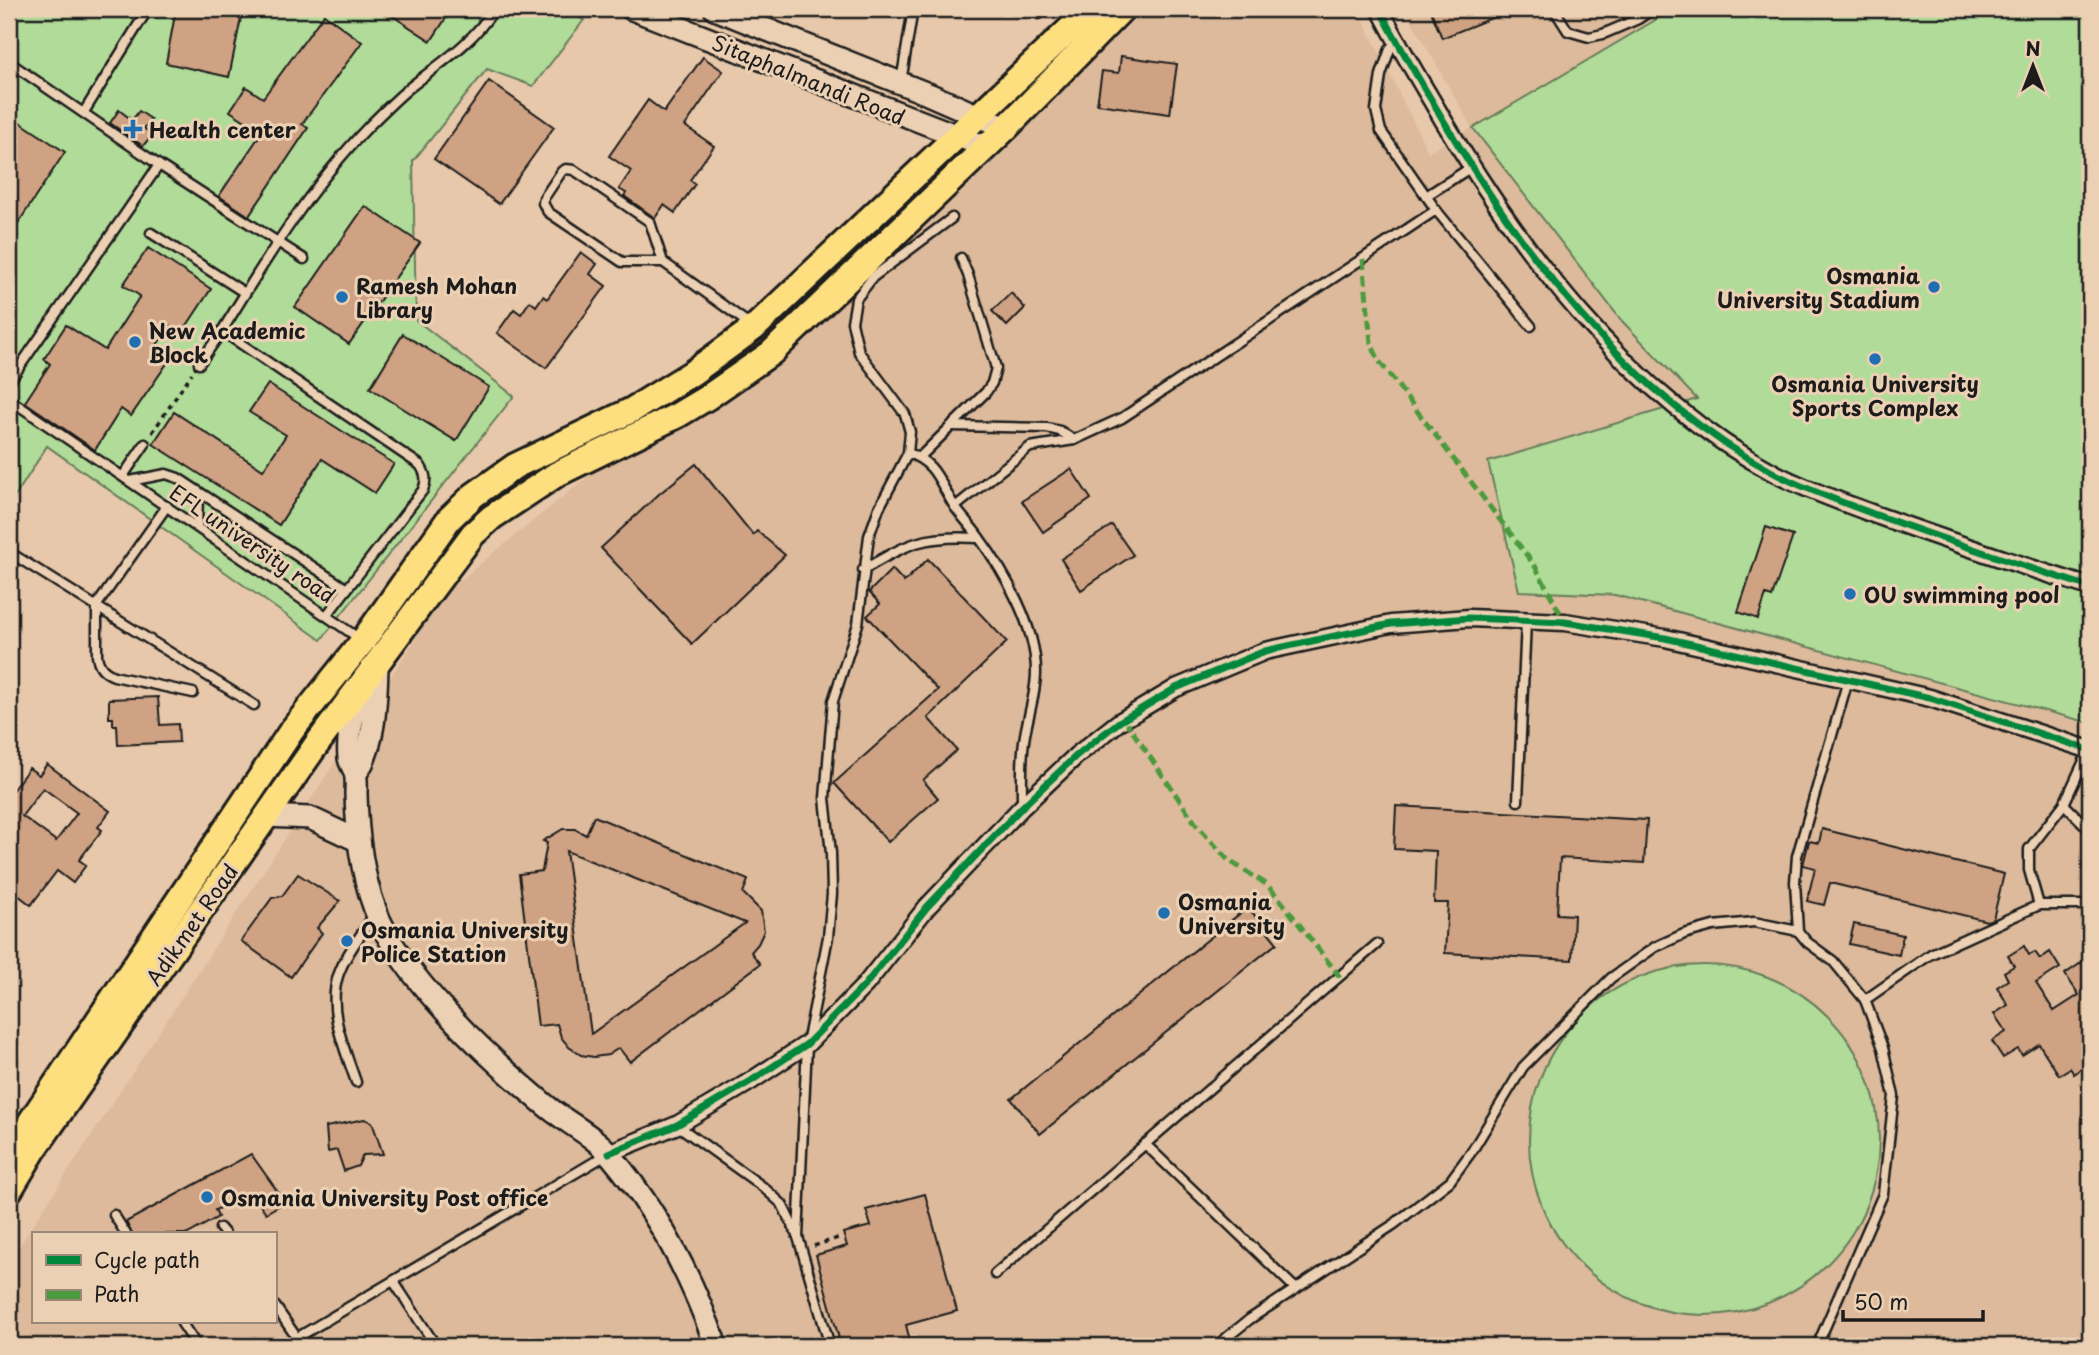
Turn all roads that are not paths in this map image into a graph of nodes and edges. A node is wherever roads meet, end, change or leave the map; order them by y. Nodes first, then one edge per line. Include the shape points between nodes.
1 (148, 9) edge
2 (494, 9) edge
3 (632, 9) edge
4 (715, 9) edge
5 (913, 9) edge
6 (1091, 9) edge
7 (1122, 9) edge
8 (1380, 9) edge
9 (1554, 9) edge
10 (1653, 9) edge
11 (1396, 40) junction
12 (9, 62) edge
13 (901, 83) junction
14 (84, 111) junction
15 (977, 115) junction
16 (1006, 128) junction
17 (956, 135) junction
18 (986, 147) junction
19 (159, 165) junction
20 (1471, 168) junction
21 (1426, 196) junction
22 (1436, 211) junction
23 (951, 218) dead end
24 (151, 233) dead end
25 (278, 243) junction
26 (961, 258) dead end
27 (304, 259) dead end
28 (663, 262) junction
29 (246, 293) junction
30 (1531, 326) dead end
31 (754, 328) junction
32 (222, 331) junction
33 (196, 368) road end
34 (9, 382) edge
35 (9, 399) edge
36 (951, 426) junction
37 (1074, 440) junction
38 (145, 444) dead end
39 (908, 453) junction
40 (920, 457) junction
41 (126, 478) junction
42 (191, 487) junction
43 (167, 506) junction
44 (955, 507) junction
45 (197, 526) junction
46 (979, 538) junction
47 (9, 552) edge
48 (863, 570) junction
49 (2090, 587) edge
50 (347, 589) junction
51 (97, 605) junction
52 (327, 615) junction
53 (1527, 621) junction
54 (370, 650) junction
55 (1848, 680) junction
56 (193, 693) dead end
57 (254, 705) dead end
58 (2089, 750) edge
59 (1518, 801) dead end
60 (2064, 804) junction
61 (1022, 807) junction
62 (266, 817) junction
63 (2090, 831) edge
64 (359, 841) junction
65 (2039, 905) junction
66 (2090, 905) edge
67 (375, 912) junction
68 (1798, 931) junction
69 (1377, 944) dead end
70 (1865, 1000) junction
71 (807, 1044) junction
72 (356, 1082) dead end
73 (677, 1125) junction
74 (1145, 1144) junction
75 (17, 1147) edge
76 (609, 1153) junction
77 (9, 1191) edge
78 (114, 1215) dead end
79 (125, 1232) edge
80 (799, 1237) junction
81 (995, 1274) dead end
82 (394, 1282) junction
83 (1296, 1289) junction
84 (276, 1307) edge
85 (183, 1324) edge
86 (297, 1338) junction
87 (197, 1346) edge
88 (283, 1346) edge
89 (436, 1346) edge
90 (716, 1346) edge
91 (830, 1346) edge
92 (1216, 1346) edge
93 (1817, 1346) edge

1 - 14 lane
2 - 25 lane via 468,42 408,89 328,170
3 - 17 main road, Sitaphalmandi Road
4 - 13 main road, Sitaphalmandi Road
5 - 13 lane
6 - 15 main road
7 - 16 main road
8 - 11 street
9 - 10 lane via 1568,31 1589,37
11 - 20 street
11 - 21 lane via 1381,75 1376,110 1381,131
12 - 14 lane
13 - 15 main road, Sitaphalmandi Road
14 - 19 lane
15 - 16 main road, Sitaphalmandi Road
15 - 17 main road
16 - 18 main road
17 - 18 main road, Sitaphalmandi Road
17 - 31 main road
18 - 54 main road via 771,353 678,415 557,474 492,517
19 - 25 lane
19 - 34 lane
20 - 21 lane
20 - 49 street via 1537,263 1590,324 1663,396 1708,432 1777,474 1834,499 1983,554
21 - 22 lane
22 - 30 lane
22 - 37 lane via 1122,418
23 - 39 lane via 873,277 856,299 852,322 859,352 905,414 910,432
24 - 29 lane
25 - 27 lane
25 - 29 lane
26 - 36 lane via 996,368 986,393
28 - 28 lane via 622,262 548,212 544,198 562,171 574,170 650,222
28 - 31 lane
29 - 32 lane
31 - 54 main road via 632,410 515,466 474,495 449,519
32 - 33 lane
32 - 50 lane via 424,470 423,490
35 - 41 lane, EFL university road
36 - 37 lane via 1047,428
36 - 40 lane
37 - 44 lane via 1030,447
38 - 41 lane
39 - 40 lane
39 - 48 lane via 879,508
40 - 44 lane via 934,470
41 - 42 lane via 166,474
41 - 43 lane, EFL university road
42 - 45 lane via 198,499
42 - 50 lane
43 - 45 lane, EFL university road
43 - 51 lane
44 - 46 lane
45 - 52 lane, EFL university road
46 - 48 lane via 922,540
46 - 61 lane via 1014,595 1034,649 1036,675 1024,743
47 - 51 lane
48 - 71 lane via 858,624 833,701 825,798 831,905
50 - 52 lane
51 - 56 lane via 97,656 106,673
51 - 57 lane
52 - 54 lane, EFL university road
53 - 55 street via 1565,622 1665,638
53 - 59 lane
53 - 61 street via 1469,618 1391,624 1265,652 1176,688 1124,719
54 - 62 main road, Adikmet Road
54 - 64 main road via 373,716 364,763 356,773
54 - 75 main road, Adikmet Road via 292,730
55 - 58 street via 1930,698
55 - 68 lane via 1797,856
58 - 60 lane
60 - 63 lane
60 - 65 lane via 2029,849 2029,870
61 - 71 street
62 - 64 main road via 310,818
62 - 75 main road, Adikmet Road
64 - 67 main road
65 - 66 lane
65 - 70 lane via 1931,954
67 - 72 lane via 338,976 335,998 337,1023
67 - 76 main road via 400,955 442,1007 544,1104
68 - 70 lane via 1833,961
68 - 83 lane via 1754,922 1713,926 1655,947 1611,978 1523,1067 1450,1181
69 - 74 lane
70 - 93 lane via 1894,1096 1883,1194
71 - 73 street
71 - 80 lane
73 - 76 street
73 - 80 lane via 775,1196
74 - 81 lane
74 - 83 lane
75 - 77 main road, Adikmet Road
76 - 82 lane
76 - 90 main road via 668,1237
78 - 79 lane
80 - 91 lane
82 - 86 lane
82 - 89 lane
83 - 92 lane
84 - 86 lane
85 - 87 lane
86 - 88 lane

